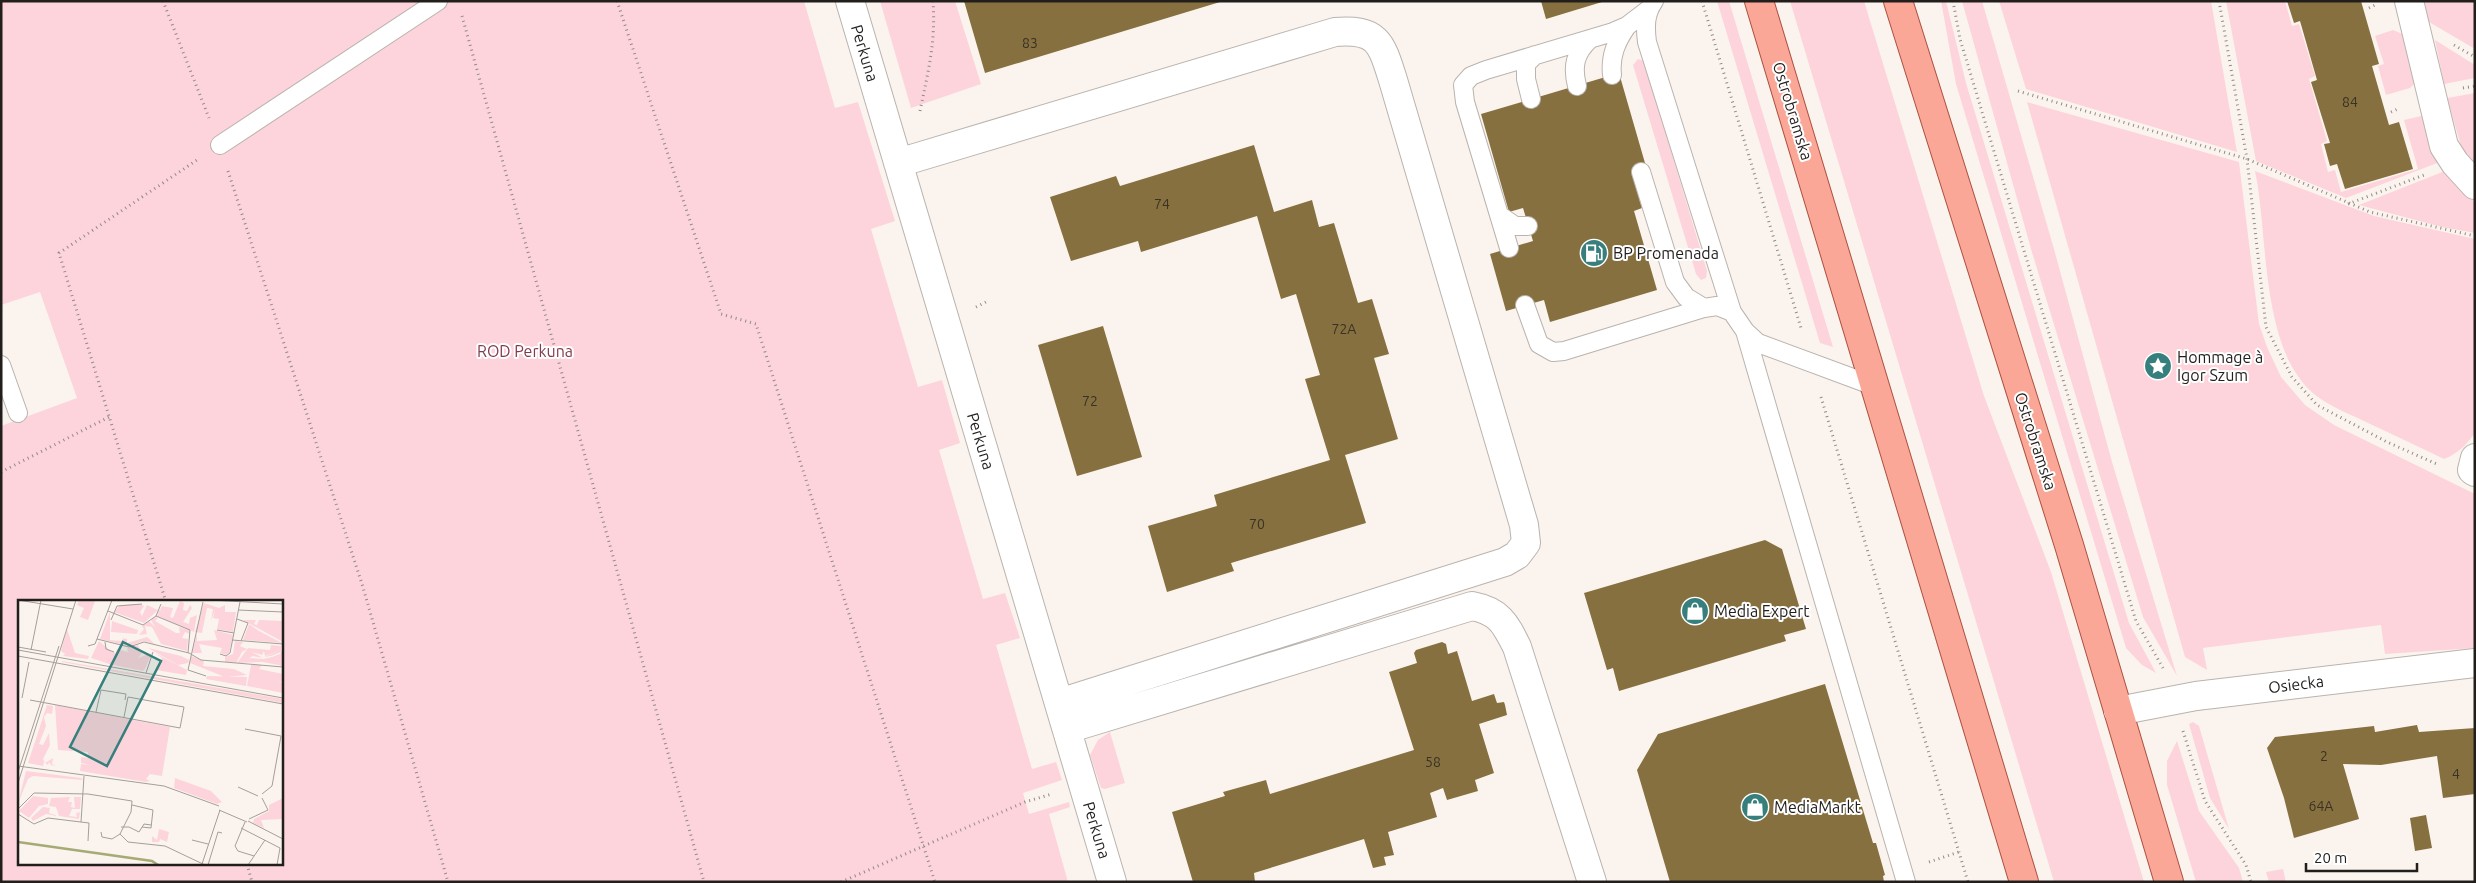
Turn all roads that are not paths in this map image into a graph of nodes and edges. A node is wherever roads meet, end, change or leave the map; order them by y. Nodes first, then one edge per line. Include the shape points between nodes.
1 (438, 1) edge
2 (850, 1) edge
3 (1760, 1) edge
4 (1898, 1) edge
5 (2409, 1) edge
6 (1651, 6) edge
7 (1627, 26) junction
8 (1590, 39) junction
9 (1535, 55) junction
10 (1612, 75) dead end
11 (1577, 86) dead end
12 (1531, 99) dead end
13 (220, 145) road end
14 (898, 163) junction
15 (1641, 172) dead end
16 (2475, 185) edge
17 (1499, 215) junction
18 (1528, 226) dead end
19 (1509, 248) dead end
20 (1525, 305) dead end
21 (1704, 308) junction
22 (1732, 312) junction
23 (1744, 331) junction
24 (1, 365) edge
25 (1876, 387) junction
26 (18, 413) dead end
27 (2475, 663) edge
28 (1059, 702) junction
29 (2118, 711) junction
30 (1067, 729) junction
31 (1112, 882) edge
32 (1592, 882) edge
33 (1906, 882) edge
34 (2024, 882) edge
35 (2169, 882) edge

1 - 13 lane
2 - 14 street, Perkuna
3 - 25 main road, Ostrobramska
4 - 29 main road, Ostrobramska
5 - 16 street via 2444,146 2454,163
6 - 7 lane
6 - 22 lane via 1646,27 1647,42
7 - 8 lane
7 - 10 lane via 1611,60
8 - 9 lane
8 - 11 lane via 1579,50 1575,61
9 - 12 lane via 1526,64
9 - 17 lane via 1471,76 1463,85 1465,102
14 - 28 street, Perkuna
14 - 28 street via 1335,32 1354,31 1372,35 1385,52 1524,525 1526,543 1517,555 1505,562
15 - 21 lane via 1644,197 1677,287 1686,298
17 - 18 lane via 1515,226
17 - 19 lane
20 - 21 lane via 1539,344 1552,352 1564,352
21 - 22 lane via 1717,306
22 - 23 lane
23 - 25 lane via 1770,349
23 - 33 lane
24 - 26 lane
25 - 34 main road, Ostrobramska
27 - 29 street, Osiecka via 2173,700
28 - 30 street, Perkuna
29 - 35 main road, Ostrobramska
30 - 31 street, Perkuna
30 - 32 street via 1472,606 1488,609 1500,618 1517,647

